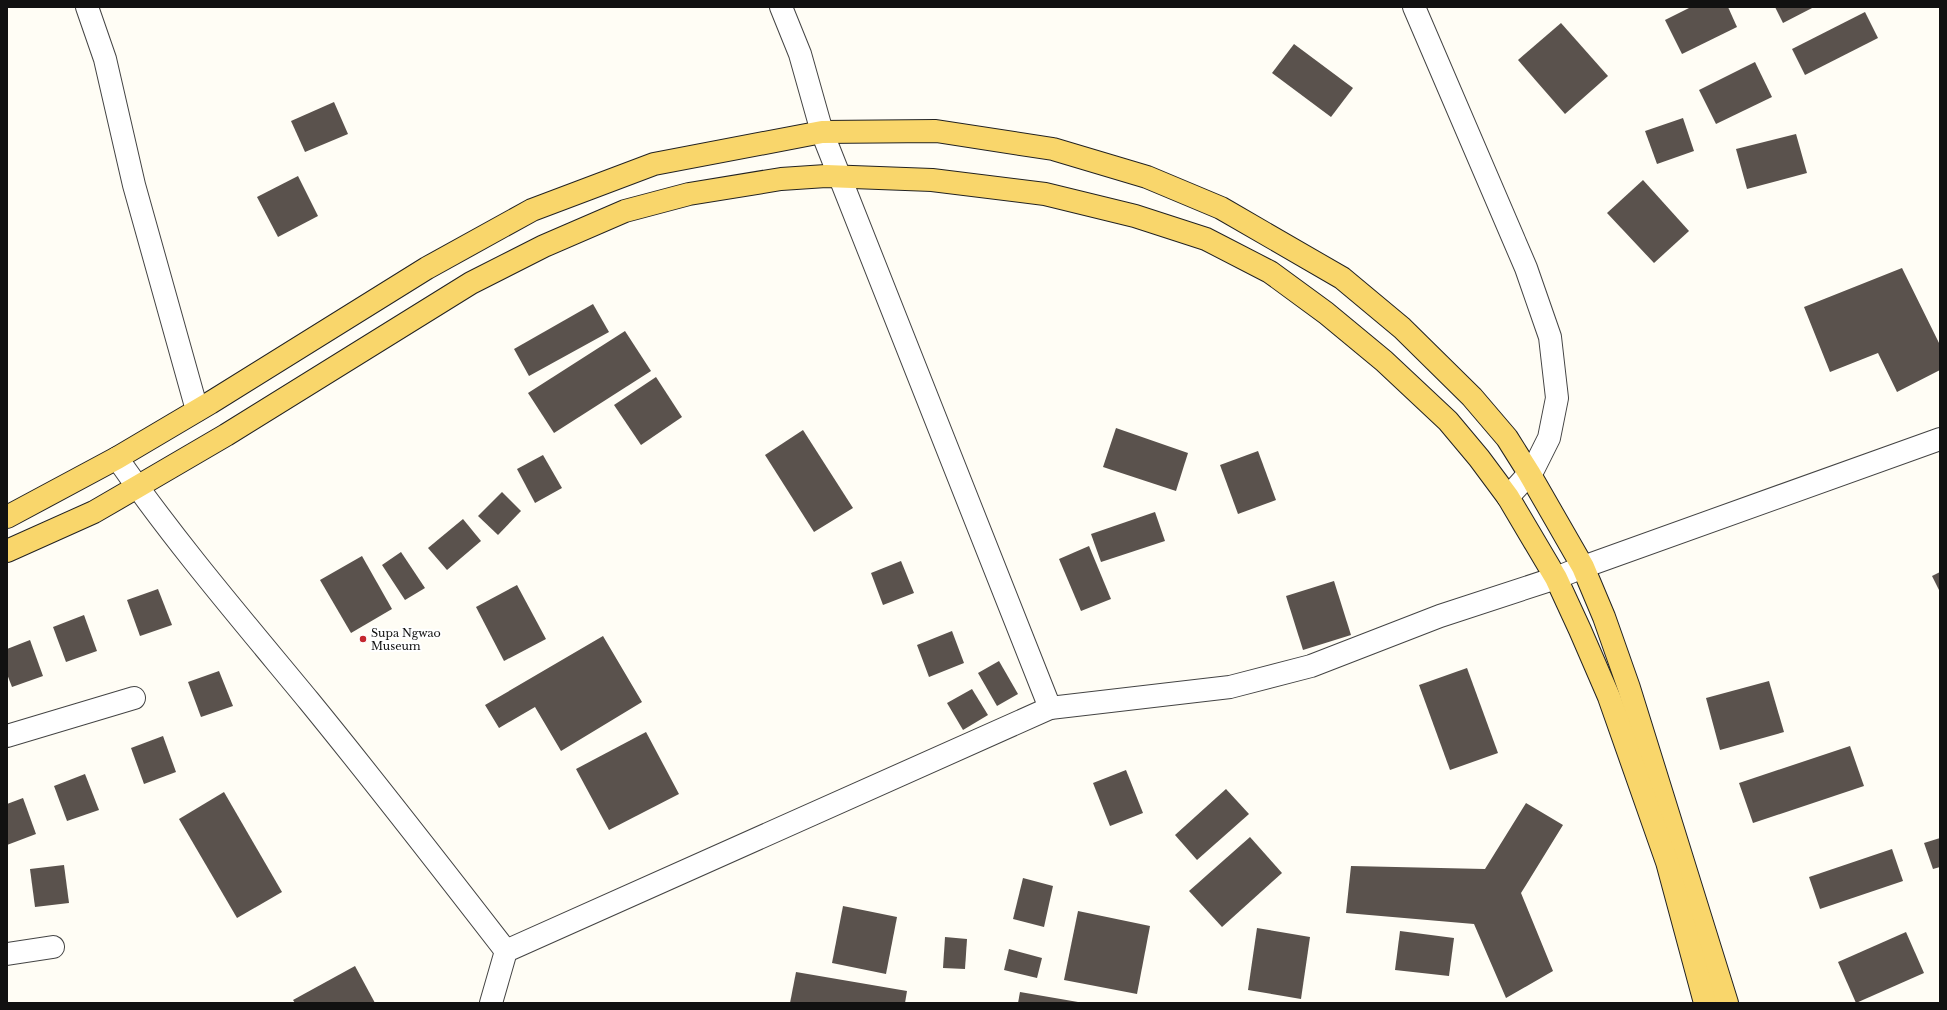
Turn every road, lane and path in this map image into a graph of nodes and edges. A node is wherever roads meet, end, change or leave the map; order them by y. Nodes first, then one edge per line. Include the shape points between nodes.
1 (87, 7) edge
2 (781, 7) edge
3 (1414, 7) edge
4 (822, 132) junction
5 (839, 176) junction
6 (197, 410) junction
7 (1940, 439) edge
8 (117, 458) junction
9 (1529, 473) junction
10 (137, 487) junction
11 (1508, 498) junction
12 (7, 517) edge
13 (7, 551) edge
14 (1583, 567) junction
15 (1556, 578) junction
16 (134, 698) dead end
17 (1050, 708) junction
18 (7, 736) edge
19 (53, 947) dead end
20 (506, 951) junction
21 (7, 954) edge
22 (491, 1003) edge
23 (1705, 1003) edge
24 (1727, 1003) edge

1 - 6 street via 105,59 134,185
2 - 4 street via 800,54
3 - 9 street via 1526,268 1550,337 1557,398 1549,438
4 - 5 street
4 - 6 main road via 654,164 532,210 427,268
4 - 9 main road via 936,131 1053,149 1147,177 1221,208 1342,278 1402,328 1472,397 1507,438
5 - 10 main road via 781,179 689,194 625,211 544,246 471,283 226,435
5 - 11 main road via 932,180 1044,194 1135,216 1206,239 1270,272 1326,313 1384,361 1448,421
5 - 17 street
6 - 8 main road
7 - 14 street
8 - 10 street
8 - 12 main road
9 - 11 street
9 - 14 main road
10 - 13 main road via 94,512
10 - 20 street via 389,799
11 - 15 main road
14 - 15 street
14 - 24 main road via 1629,688
15 - 17 street via 1440,616 1304,668 1230,687
15 - 23 main road via 1609,697 1652,817 1667,862
16 - 18 street
17 - 20 street
19 - 21 street
20 - 22 street

